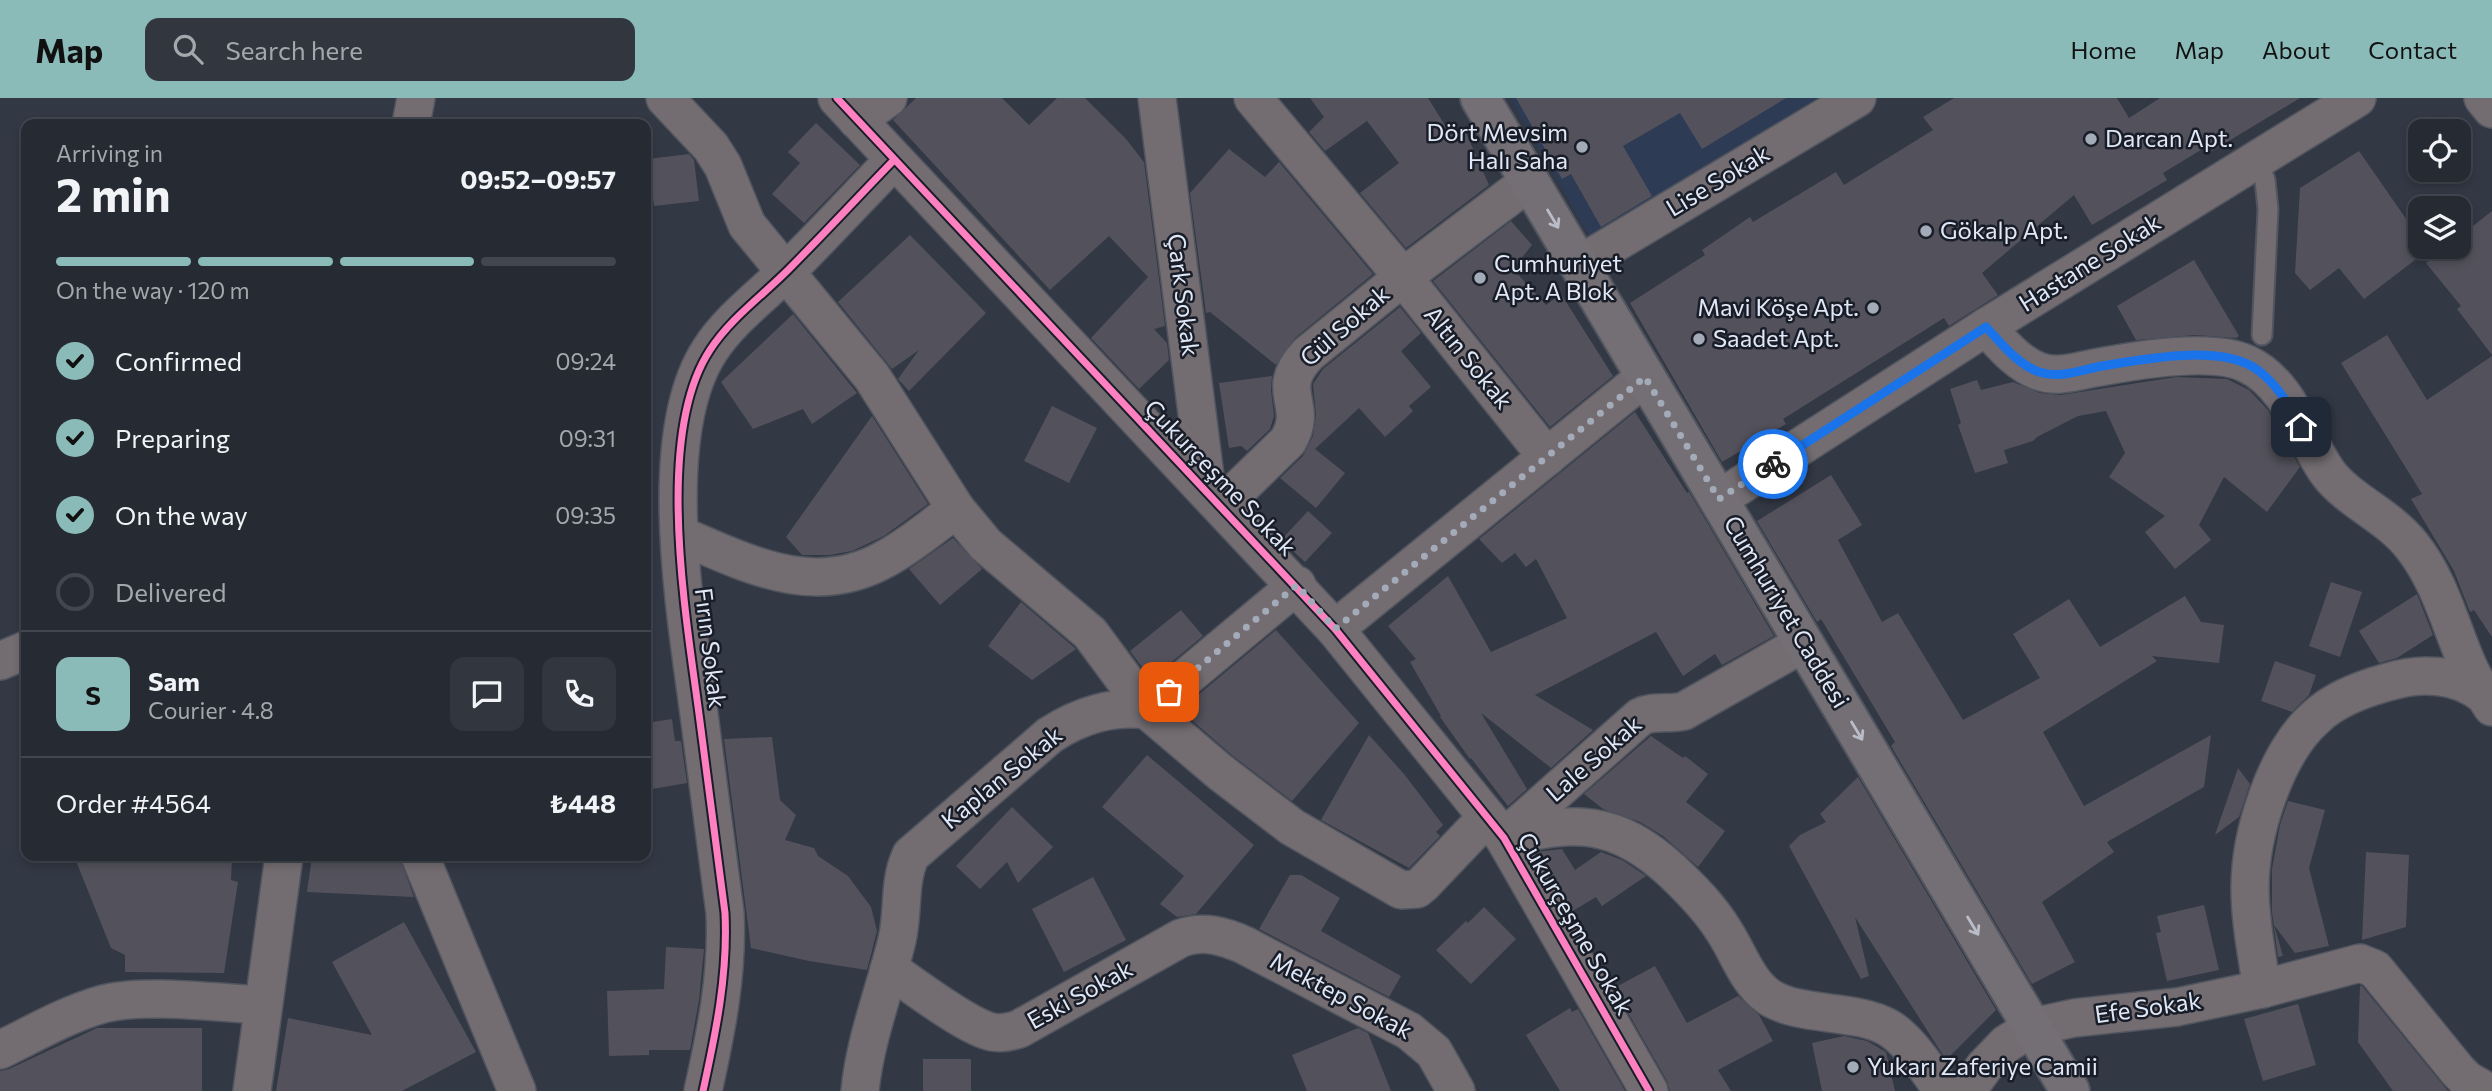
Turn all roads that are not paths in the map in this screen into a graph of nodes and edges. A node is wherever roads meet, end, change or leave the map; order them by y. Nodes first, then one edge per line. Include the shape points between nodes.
1 (416, 98) edge
2 (664, 98) edge
3 (888, 98) edge
4 (1157, 98) edge
5 (1252, 98) edge
6 (1480, 98) edge
7 (1857, 98) edge
8 (2483, 98) edge
9 (2332, 104) edge
10 (847, 109) edge
11 (2492, 109) edge
12 (412, 119) edge
13 (894, 160) junction
14 (2257, 160) junction
15 (1530, 181) junction
16 (1580, 264) junction
17 (787, 271) junction
18 (1403, 277) junction
19 (1986, 327) junction
20 (2262, 335) dead end
21 (1645, 377) junction
22 (1547, 457) junction
23 (1214, 499) junction
24 (1719, 499) junction
25 (956, 509) junction
26 (680, 535) junction
27 (1297, 585) junction
28 (1335, 629) junction
29 (2459, 642) junction
30 (1804, 643) junction
31 (21, 652) edge
32 (0, 661) edge
33 (2433, 676) junction
34 (2488, 701) edge
35 (1147, 710) junction
36 (1496, 828) junction
37 (283, 861) edge
38 (422, 861) edge
39 (1201, 934) joint
40 (888, 969) junction
41 (2262, 989) junction
42 (263, 1005) junction
43 (2034, 1027) junction
44 (0, 1050) edge
45 (252, 1091) edge
46 (517, 1091) edge
47 (703, 1091) edge
48 (860, 1091) edge
49 (1456, 1091) edge
50 (1649, 1091) edge
51 (1943, 1091) edge
52 (1967, 1091) edge
53 (2070, 1091) edge
54 (2486, 1091) edge

1 - 12 street
2 - 17 street, Lale Sokak via 711,148 747,225
3 - 10 street
4 - 23 street, Çark Sokak
5 - 18 street, Altın Sokak
6 - 15 main road, Cumhuriyet Caddesi
7 - 16 street, Lise Sokak
8 - 11 street
9 - 14 street, Hastane Sokak
10 - 13 street, Çukurçeşme Sokak
13 - 17 street, Fırın Sokak
13 - 23 street, Çukurçeşme Sokak
14 - 19 street, Hastane Sokak
14 - 20 lane via 2268,202
15 -> 16 main road, Cumhuriyet Caddesi
15 - 18 street, Gül Sokak
16 - 21 main road, Cumhuriyet Caddesi
17 - 25 street, Lale Sokak via 872,377
17 - 26 street, Fırın Sokak via 723,332 699,370 682,444
18 - 22 street, Altın Sokak
18 - 23 street, Gül Sokak via 1296,367 1290,390 1297,417 1287,441
19 - 24 street, Hastane Sokak
19 - 29 street via 2027,366 2051,375 2191,356 2234,359 2258,370 2285,400 2330,476 2412,545 2431,575
21 - 22 street
21 - 24 main road, Cumhuriyet Caddesi
22 - 28 street
23 - 27 street, Çukurçeşme Sokak
24 - 30 main road, Cumhuriyet Caddesi
25 - 26 street via 888,558 834,578 773,571
25 - 35 street, Lale Sokak via 1004,563 1090,633
26 - 47 street, Fırın Sokak via 682,590 727,938 722,996
27 - 28 street, Çukurçeşme Sokak
27 - 35 street
28 - 36 street, Çukurçeşme Sokak
29 - 33 street via 2459,666 2448,675
29 - 34 street
30 - 36 street, Lale Sokak via 1684,712 1651,712 1640,717
30 -> 43 main road, Cumhuriyet Caddesi
31 - 32 street
33 - 34 street via 2462,681
33 - 41 street via 2392,681 2346,697 2315,718 2289,751 2270,792 2251,865 2250,907
35 - 36 street, Lale Sokak via 1292,827 1401,890 1417,889
35 - 40 street, Kaplan Sokak via 1099,712 1062,727 911,855
36 - 50 street, Çukurçeşme Sokak
36 - 51 street via 1570,826 1604,830 1632,840 1699,898 1726,932 1755,984 1769,996 1887,1027
37 - 42 street
38 - 46 street
39 - 40 street, Eski Sokak via 1181,938 1006,1033 989,1032 970,1023
39 - 49 street, Mektep Sokak via 1244,945 1409,1031 1434,1052
40 - 48 street, Kaplan Sokak
41 - 43 street, Efe Sokak via 2177,1007
41 - 54 street, Efe Sokak via 2367,964 2458,1071
42 - 44 street via 144,999 103,1004
42 - 45 street
43 - 52 street, Efe Sokak via 2006,1044
43 - 53 main road, Cumhuriyet Caddesi

